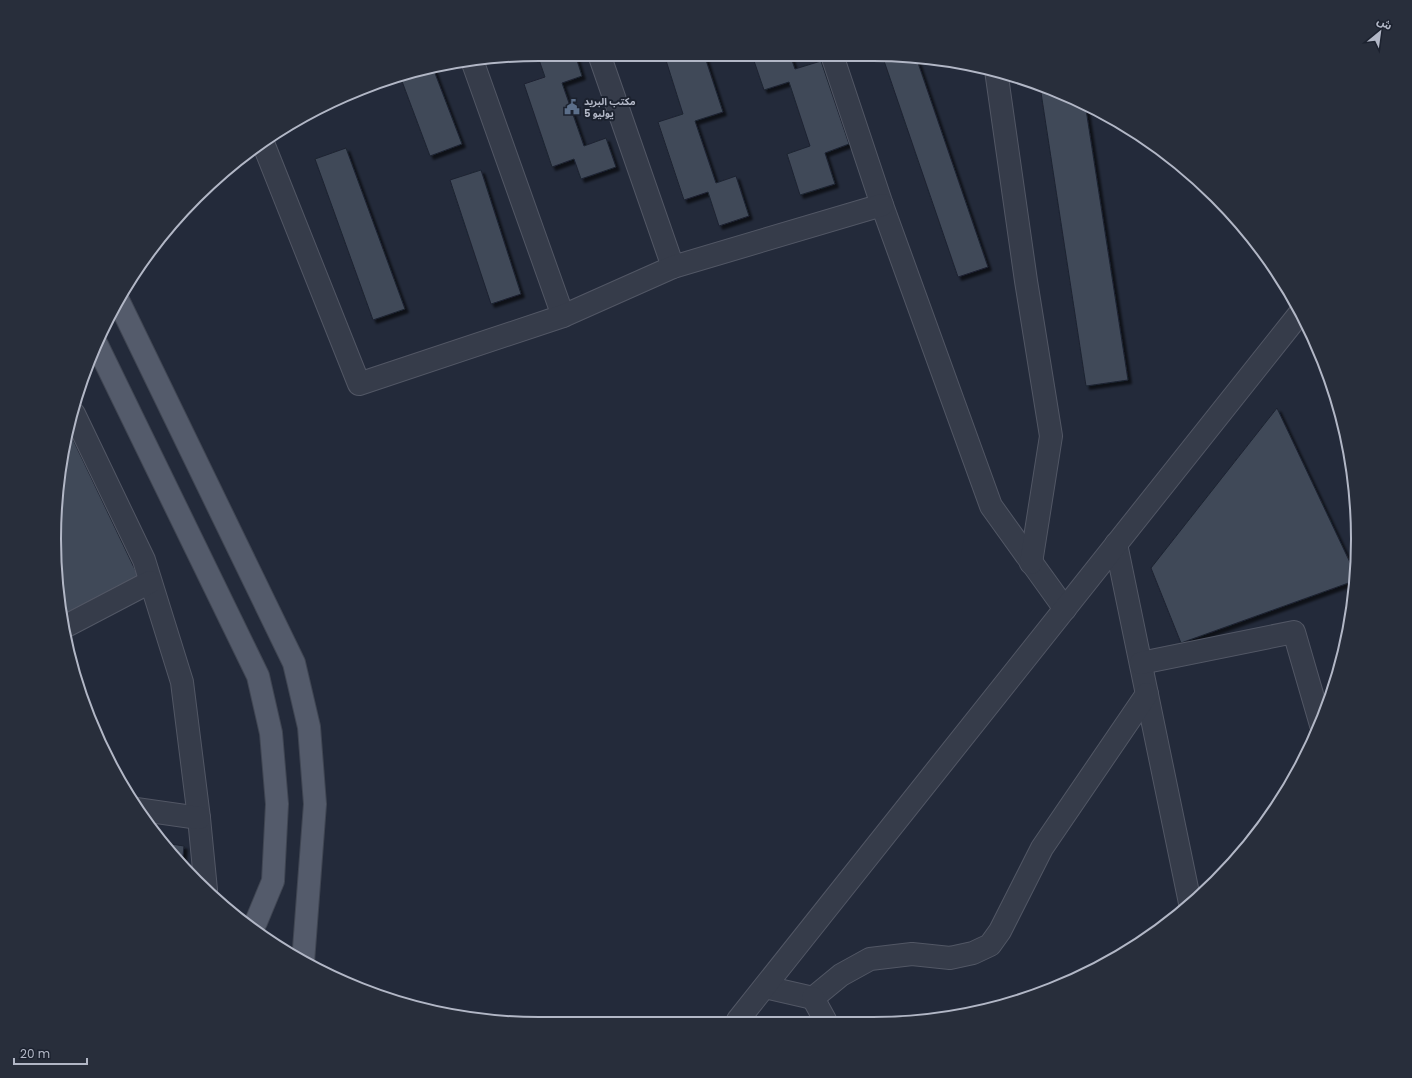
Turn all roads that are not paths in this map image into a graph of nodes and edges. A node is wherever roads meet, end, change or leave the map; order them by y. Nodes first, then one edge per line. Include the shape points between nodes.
1 (601, 61) edge
2 (834, 61) edge
3 (474, 66) edge
4 (997, 77) edge
5 (265, 148) edge
6 (882, 205) junction
7 (673, 267) junction
8 (121, 307) edge
9 (563, 316) junction
10 (1296, 318) edge
11 (100, 350) edge
12 (76, 419) edge
13 (1116, 544) junction
14 (1031, 563) junction
15 (150, 582) junction
16 (1065, 609) junction
17 (69, 625) edge
18 (1141, 663) junction
19 (1147, 694) junction
20 (1318, 714) edge
21 (146, 810) edge
22 (199, 818) junction
23 (205, 881) edge
24 (1189, 897) edge
25 (255, 923) edge
26 (304, 955) edge
27 (765, 987) junction
28 (814, 998) junction
29 (740, 1017) edge
30 (824, 1017) edge

1 - 7 street
2 - 6 street
3 - 9 street
4 - 14 street via 1051,436
5 - 9 street via 359,384
6 - 7 street
6 - 14 street via 991,506
7 - 9 street
8 - 26 main road via 294,664 309,727 315,804
10 - 13 street
11 - 25 main road via 258,676 271,732 277,804 273,881
12 - 15 street via 144,560
13 - 16 street
13 - 18 street
14 - 16 street
15 - 17 street
15 - 22 street via 182,682
16 - 27 street
18 - 19 street
18 - 20 street via 1294,632
19 - 24 street
19 - 28 street via 1042,848 990,945 973,953 950,958 912,954 870,959 841,975
21 - 22 street
22 - 23 street
27 - 28 street
27 - 29 street
28 - 30 street

